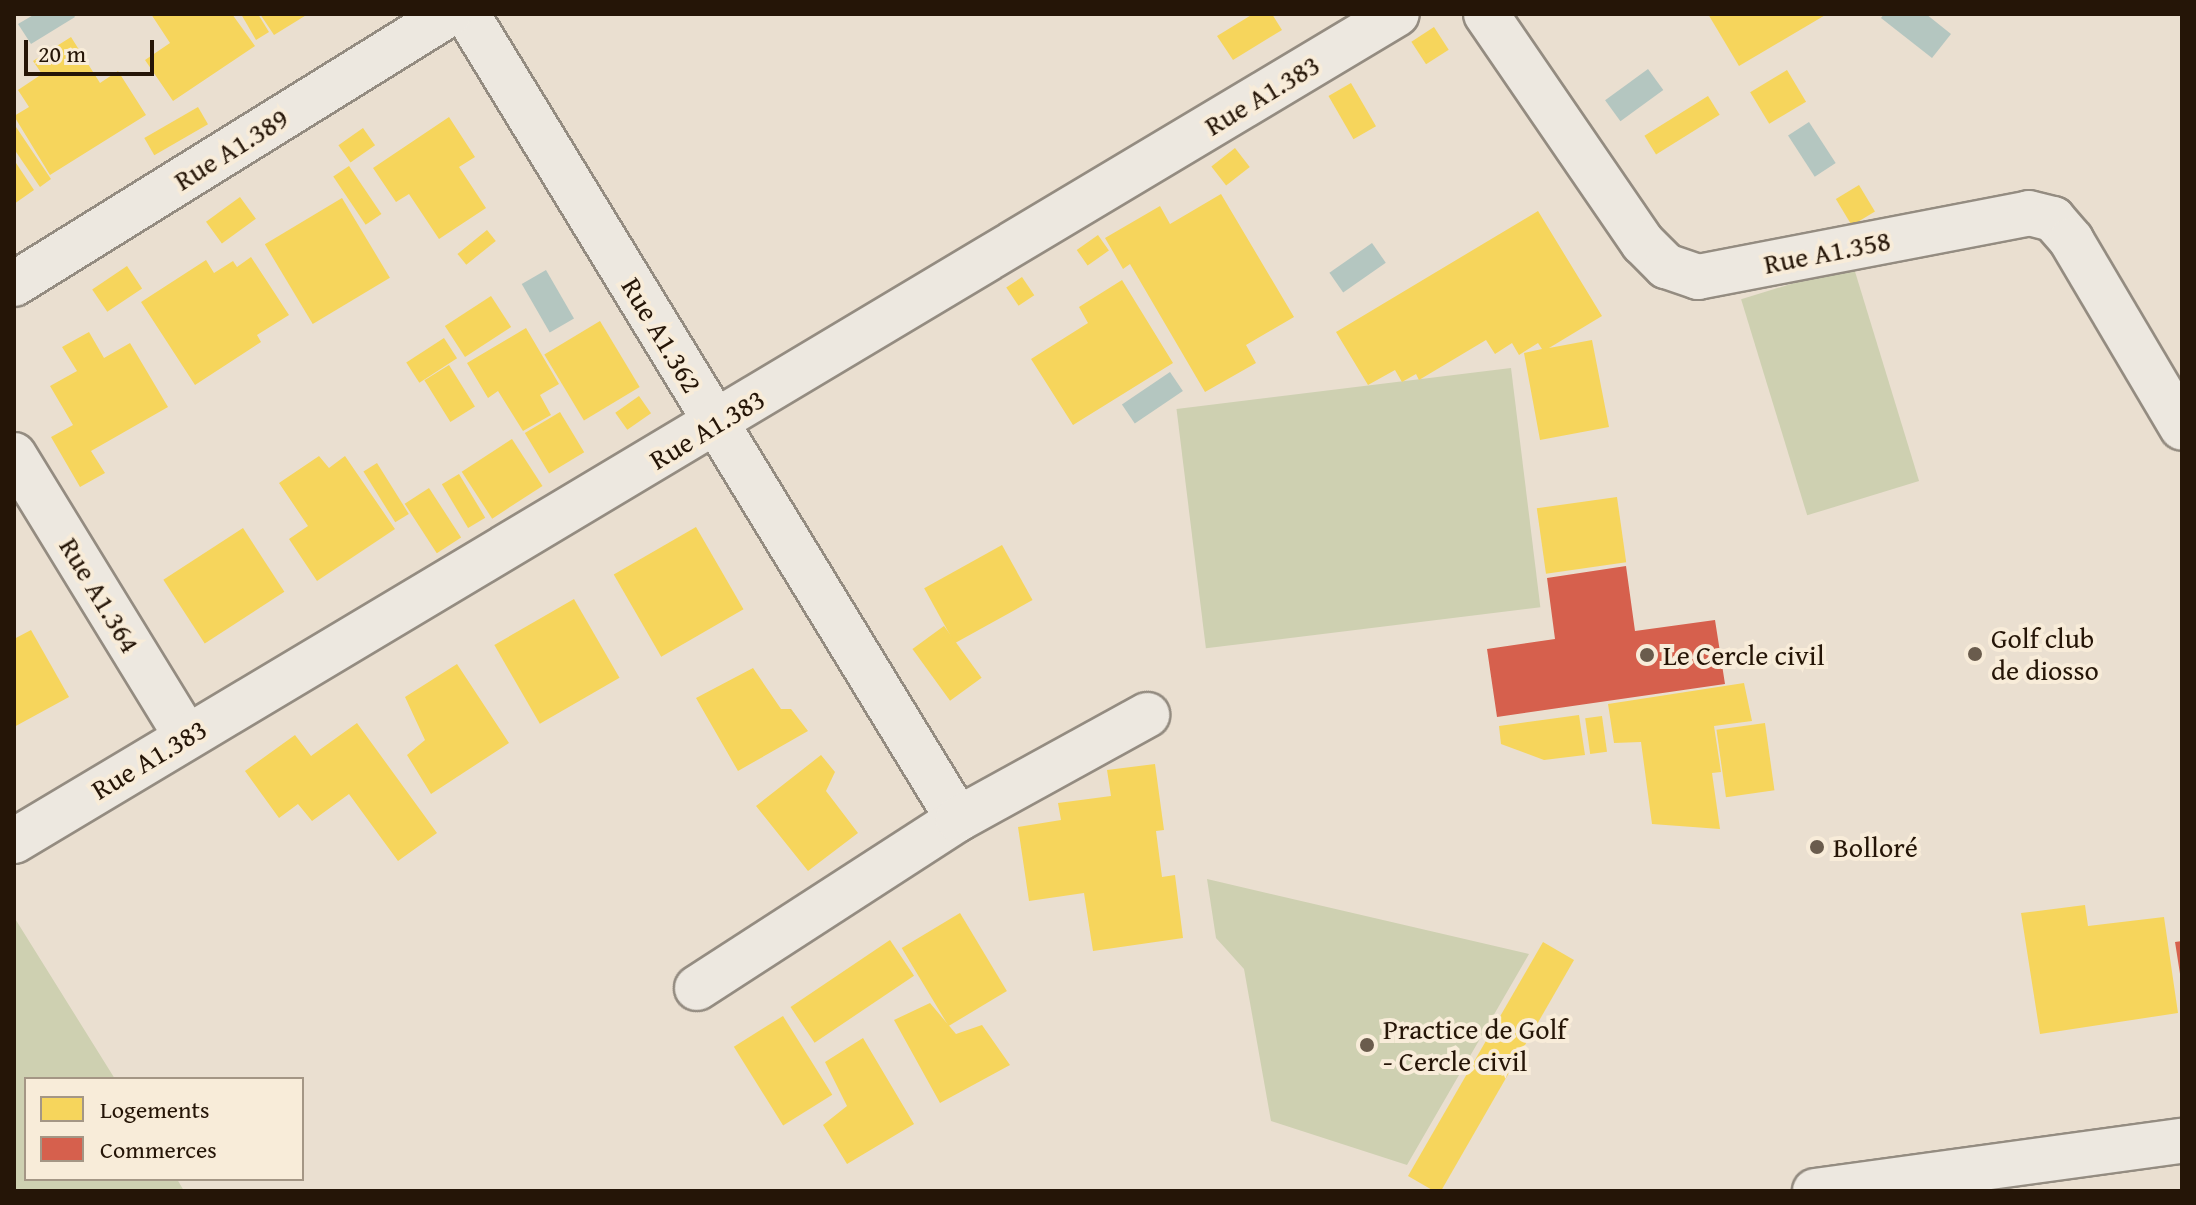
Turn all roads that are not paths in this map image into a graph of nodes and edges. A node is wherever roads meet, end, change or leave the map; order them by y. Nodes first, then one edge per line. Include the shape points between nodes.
1 (449, 14) edge
2 (467, 14) edge
3 (1397, 14) edge
4 (1486, 14) edge
5 (14, 284) edge
6 (716, 424) junction
7 (2182, 428) edge
8 (14, 455) edge
9 (1147, 715) dead end
10 (186, 736) junction
11 (958, 819) junction
12 (14, 841) edge
13 (697, 988) dead end
14 (2182, 1141) edge
15 (1815, 1191) edge

1 - 5 street, Rue A1.389
2 - 6 street, Rue A1.362
3 - 6 street, Rue A1.383
4 - 7 street, Rue A1.358 via 1643,243 1666,266 1698,277 2029,213 2053,219 2071,240
6 - 10 street, Rue A1.383
6 - 11 street, Rue A1.362
8 - 10 street, Rue A1.364
9 - 11 street
10 - 12 street, Rue A1.383
11 - 13 street
14 - 15 street

